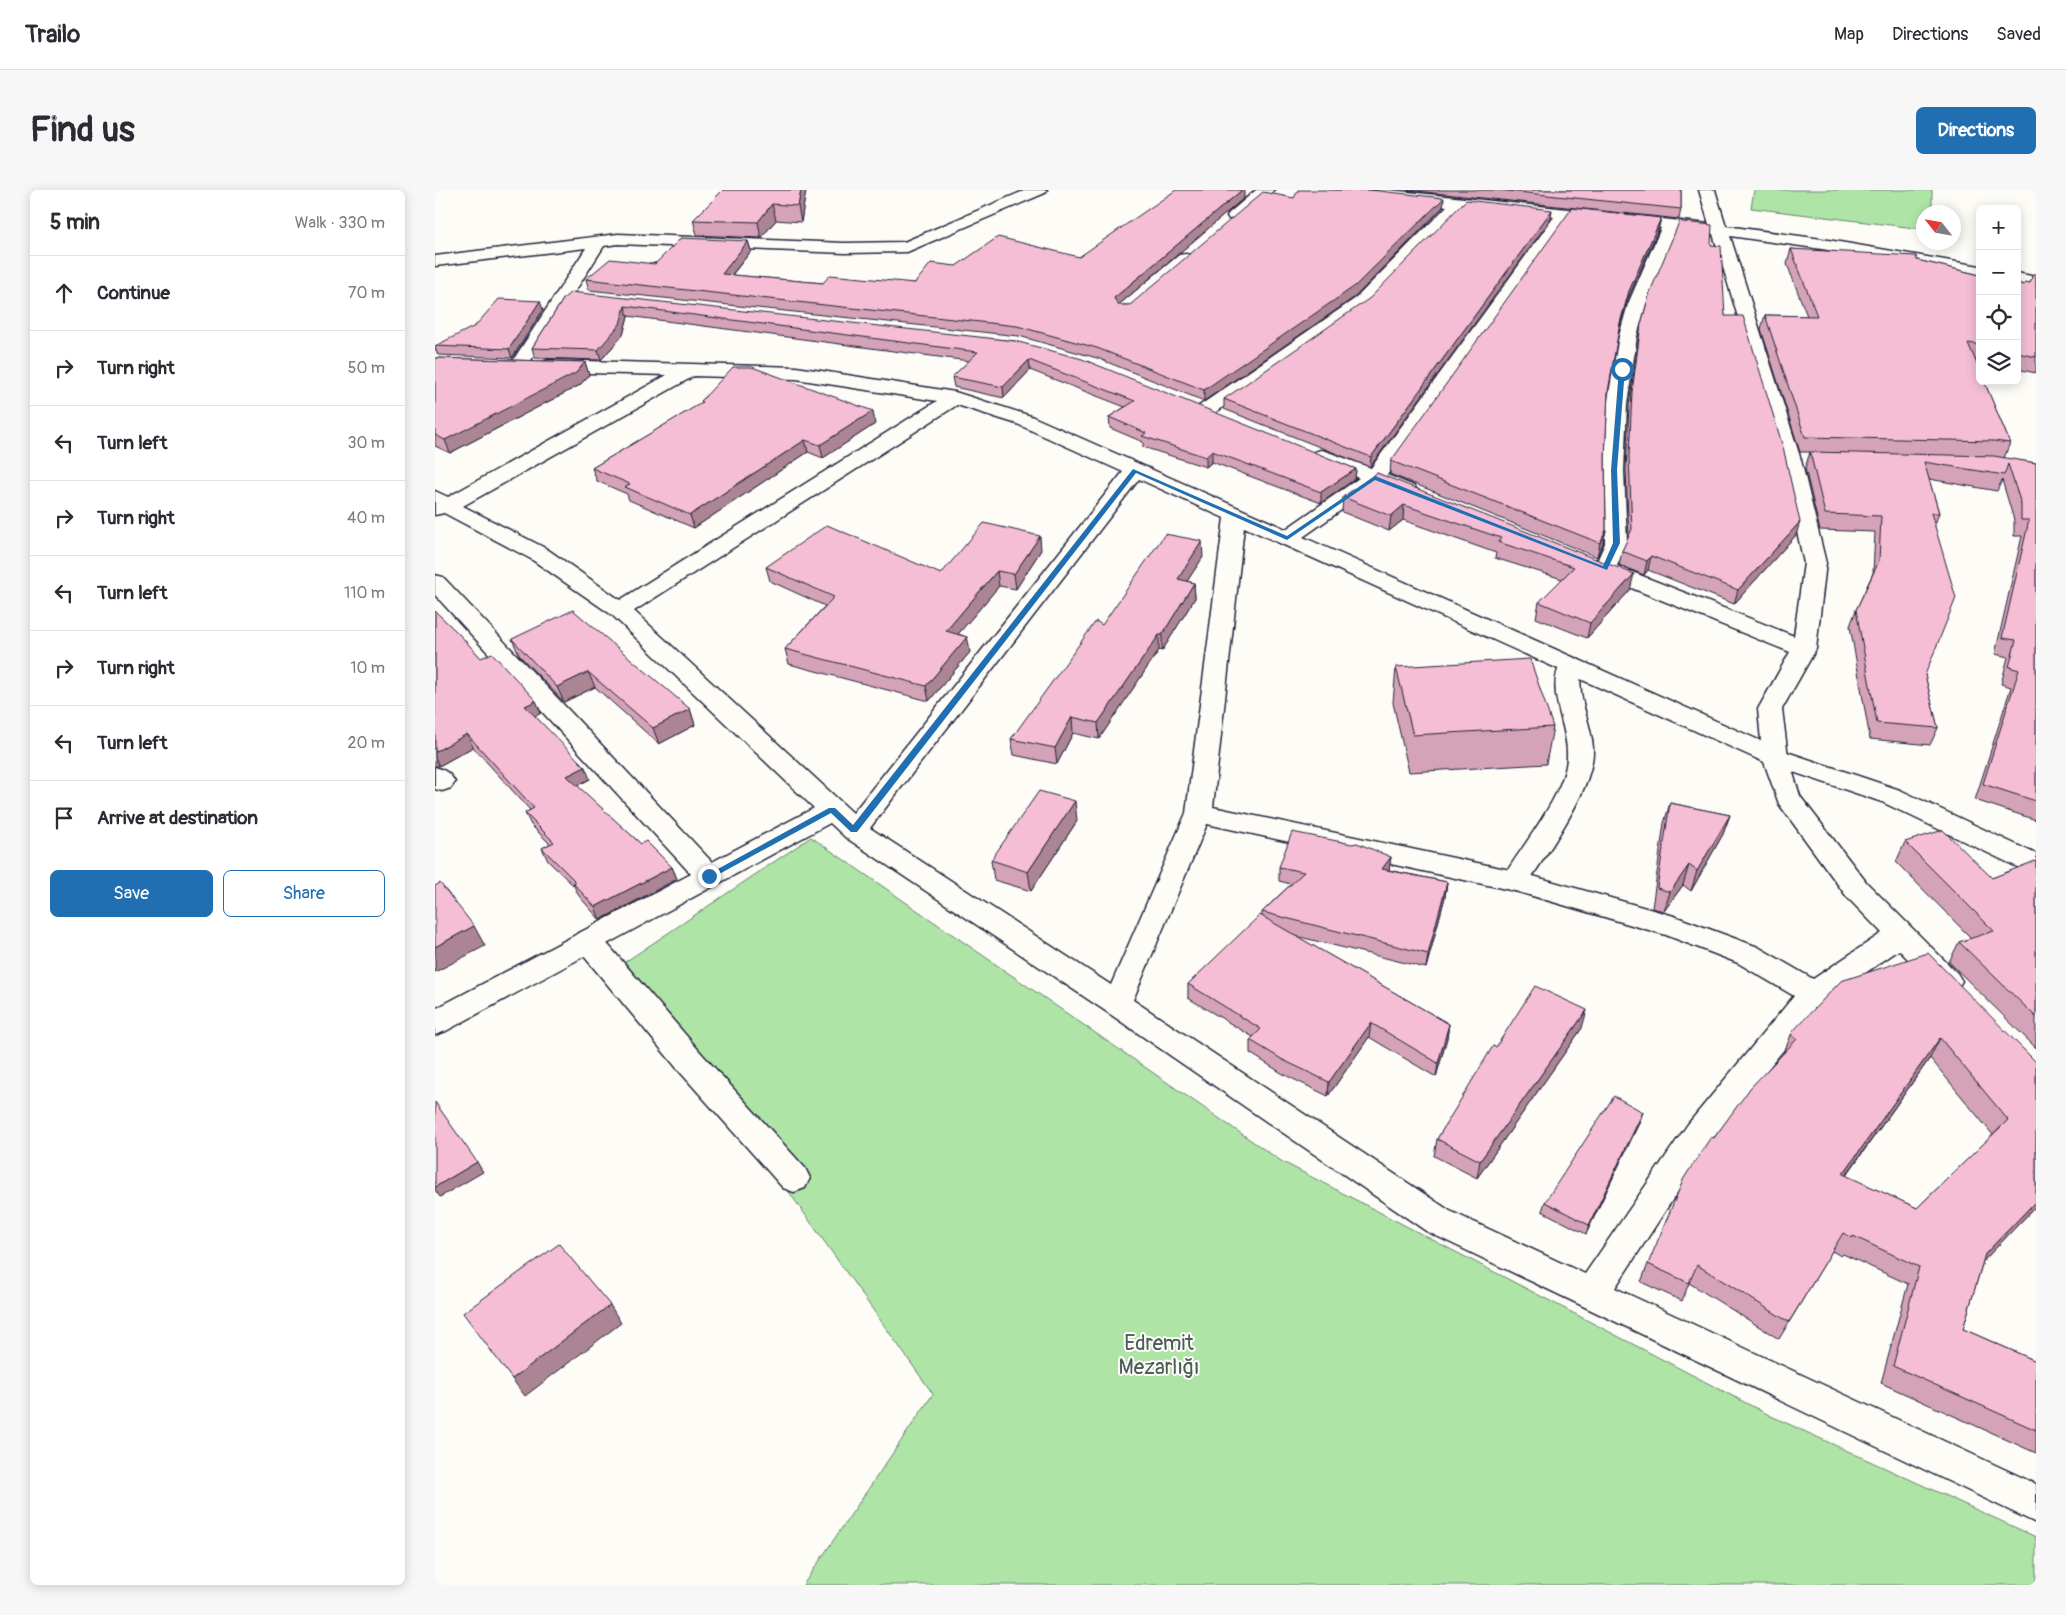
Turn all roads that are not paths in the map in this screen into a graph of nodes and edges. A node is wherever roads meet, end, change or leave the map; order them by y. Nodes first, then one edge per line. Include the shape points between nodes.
1 (1039, 190) edge
2 (1267, 190) edge
3 (1343, 190) edge
4 (1707, 190) edge
5 (1459, 202) junction
6 (1564, 214) junction
7 (1670, 225) junction
8 (1222, 228) edge
9 (1719, 230) junction
10 (599, 241) junction
11 (1199, 246) edge
12 (435, 261) edge
13 (1976, 269) edge
14 (2021, 279) edge
15 (2036, 282) edge
16 (565, 294) junction
17 (585, 296) edge
18 (1125, 309) edge
19 (691, 370) junction
20 (955, 398) junction
21 (1206, 410) edge
22 (1304, 449) edge
23 (1135, 470) junction
24 (1375, 477) junction
25 (1421, 496) edge
26 (439, 504) edge
27 (1235, 515) junction
28 (1287, 538) junction
29 (1577, 558) edge
30 (1605, 569) junction
31 (435, 582) edge
32 (620, 610) junction
33 (1804, 648) junction
34 (1571, 665) junction
35 (1775, 757) junction
36 (832, 810) junction
37 (1199, 813) junction
38 (854, 830) junction
39 (2036, 866) edge
40 (709, 876) junction
41 (1515, 881) junction
42 (1901, 934) junction
43 (588, 941) junction
44 (1814, 993) junction
45 (1962, 996) edge
46 (1117, 1004) junction
47 (435, 1023) edge
48 (794, 1178) dead end
49 (1591, 1294) junction
50 (2036, 1504) edge

1 - 10 street via 907,246 845,248 619,239
2 - 8 street
3 - 5 street
4 - 9 street
5 - 6 street
5 - 21 street via 1362,302
6 - 7 street
6 - 24 street
7 - 9 street
7 - 30 street via 1637,304 1628,336 1617,405 1614,470 1616,543
9 - 13 street
9 - 33 street via 1801,460 1815,563
10 - 12 street
10 - 16 street
11 - 18 street
14 - 15 street
16 - 17 street
16 - 19 street via 510,365
19 - 20 street via 795,373
19 - 26 street
20 - 23 street via 1024,420
20 - 32 street
22 - 24 street
23 - 27 street
23 - 38 street
24 - 25 street
24 - 28 street
26 - 32 street via 539,554
27 - 28 street
27 - 37 street
28 - 34 street
29 - 30 street
30 - 33 street
31 - 40 street
32 - 36 street
33 - 35 street via 1770,708
34 - 35 street
34 - 41 street via 1567,674 1567,692 1581,739 1575,780
35 - 39 street via 1891,796
35 - 42 street via 1788,798 1857,890
36 - 38 street
36 - 40 street
37 - 41 street
37 - 46 street
38 - 46 street
40 - 43 street
41 - 44 street via 1683,930 1748,955
42 - 44 street
42 - 45 street
43 - 47 street
43 - 48 street
44 - 49 street via 1699,1133
46 - 49 street via 1437,1221
49 - 50 street

